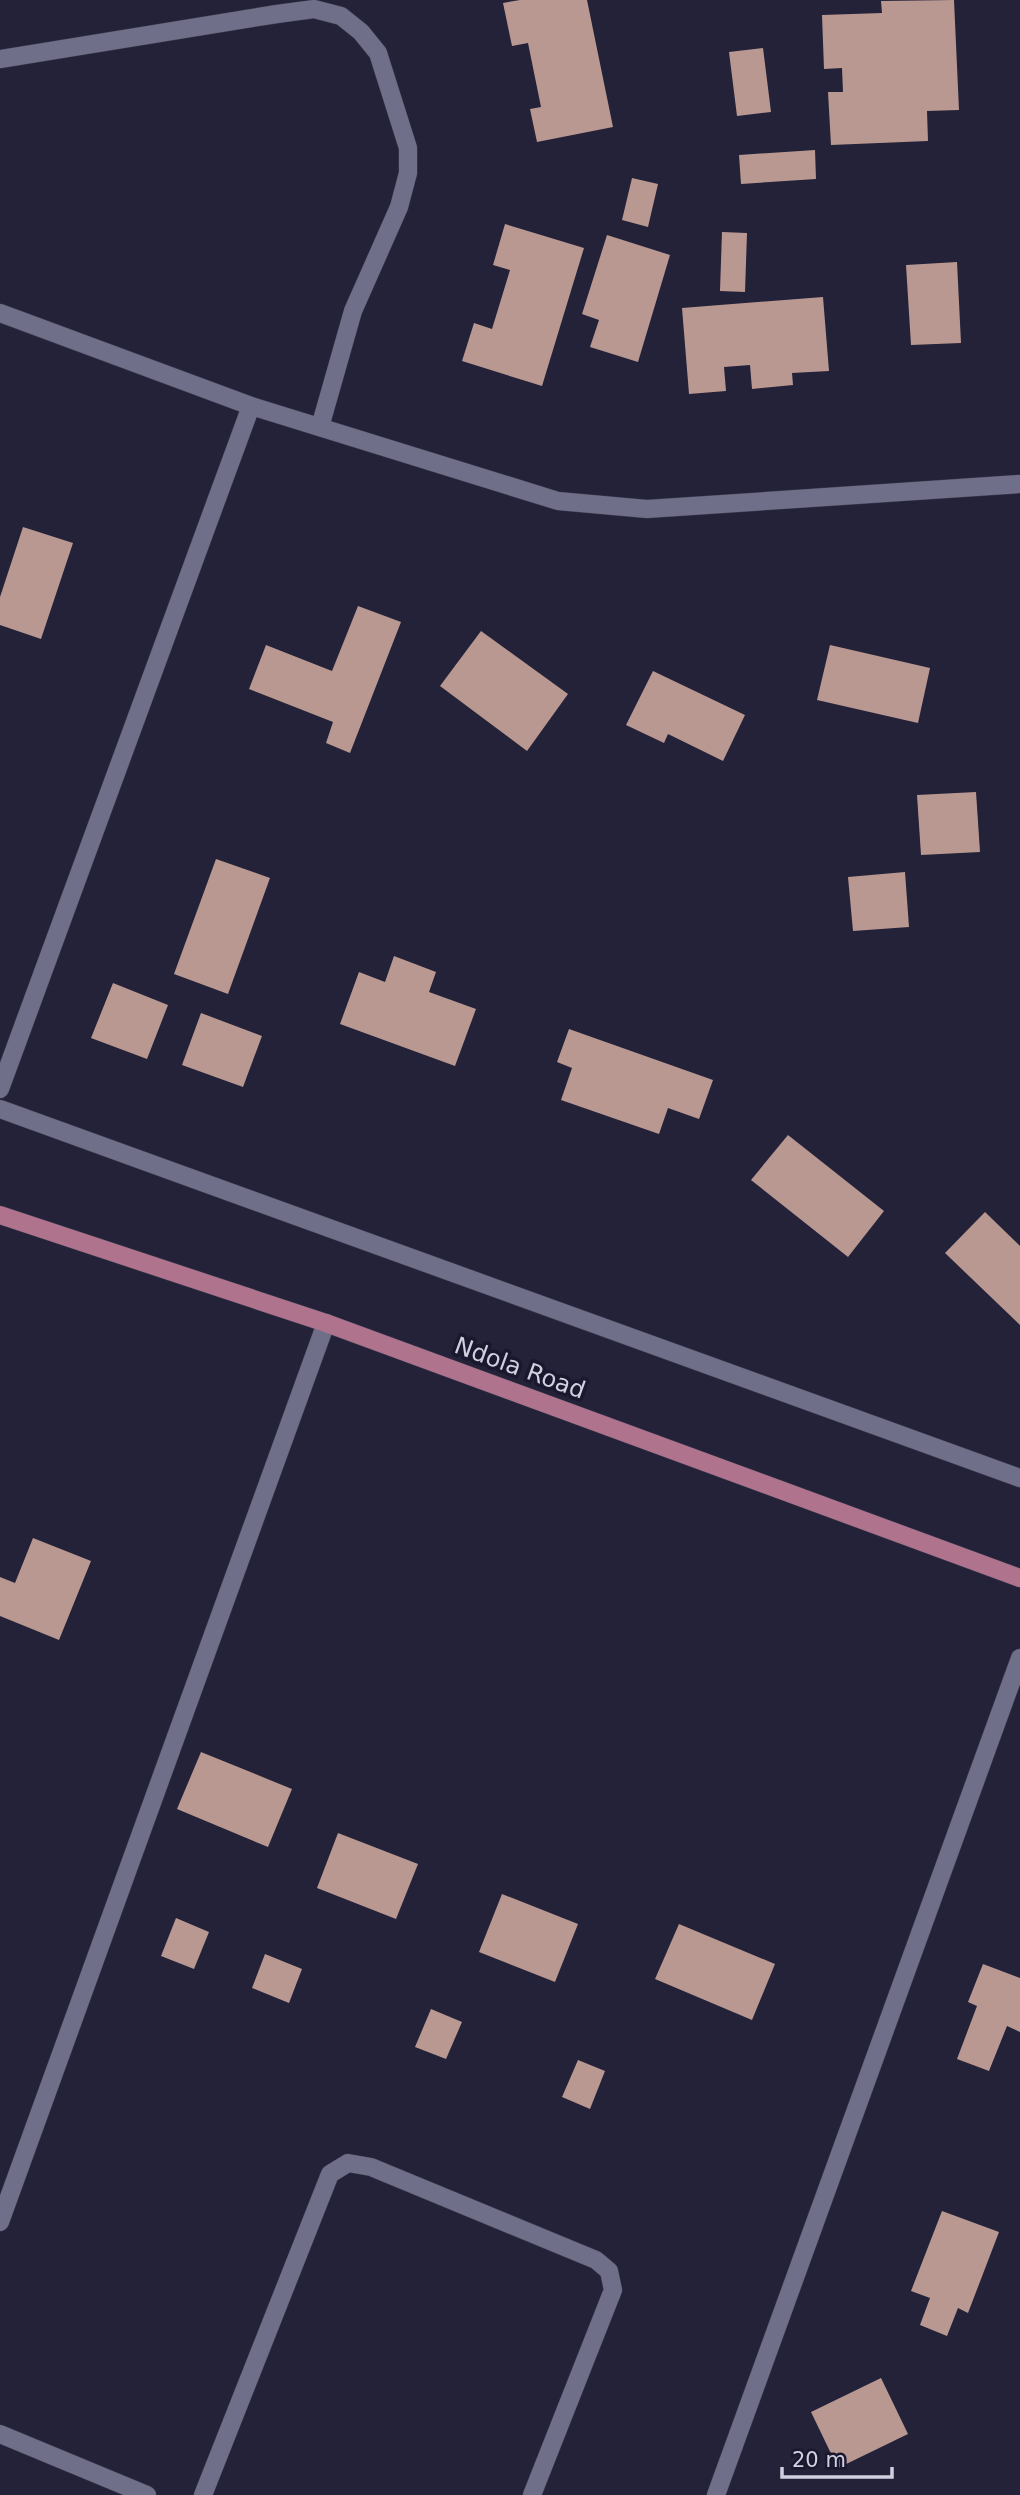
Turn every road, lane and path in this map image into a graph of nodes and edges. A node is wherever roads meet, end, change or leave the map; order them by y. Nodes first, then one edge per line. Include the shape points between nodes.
1 (0, 59) edge
2 (0, 313) edge
3 (251, 406) junction
4 (320, 428) junction
5 (1020, 484) edge
6 (0, 1089) edge
7 (0, 1109) edge
8 (0, 1215) edge
9 (326, 1323) junction
10 (1020, 1478) edge
11 (1020, 1578) edge
12 (1020, 1658) edge
13 (0, 2222) edge
14 (0, 2434) edge
15 (147, 2495) edge
16 (204, 2495) edge
17 (532, 2495) edge
18 (716, 2495) edge

1 - 4 street via 314,9 341,16 361,32 378,53 408,148 408,173 399,207 353,311
2 - 3 street
3 - 4 street
3 - 6 street
4 - 5 street via 558,501 647,509
7 - 10 street
8 - 9 main road, Ndola Road
9 - 11 main road, Ndola Road
9 - 13 street
12 - 18 street
14 - 15 street
16 - 17 street via 330,2174 348,2162 371,2166 596,2260 609,2271 613,2290

